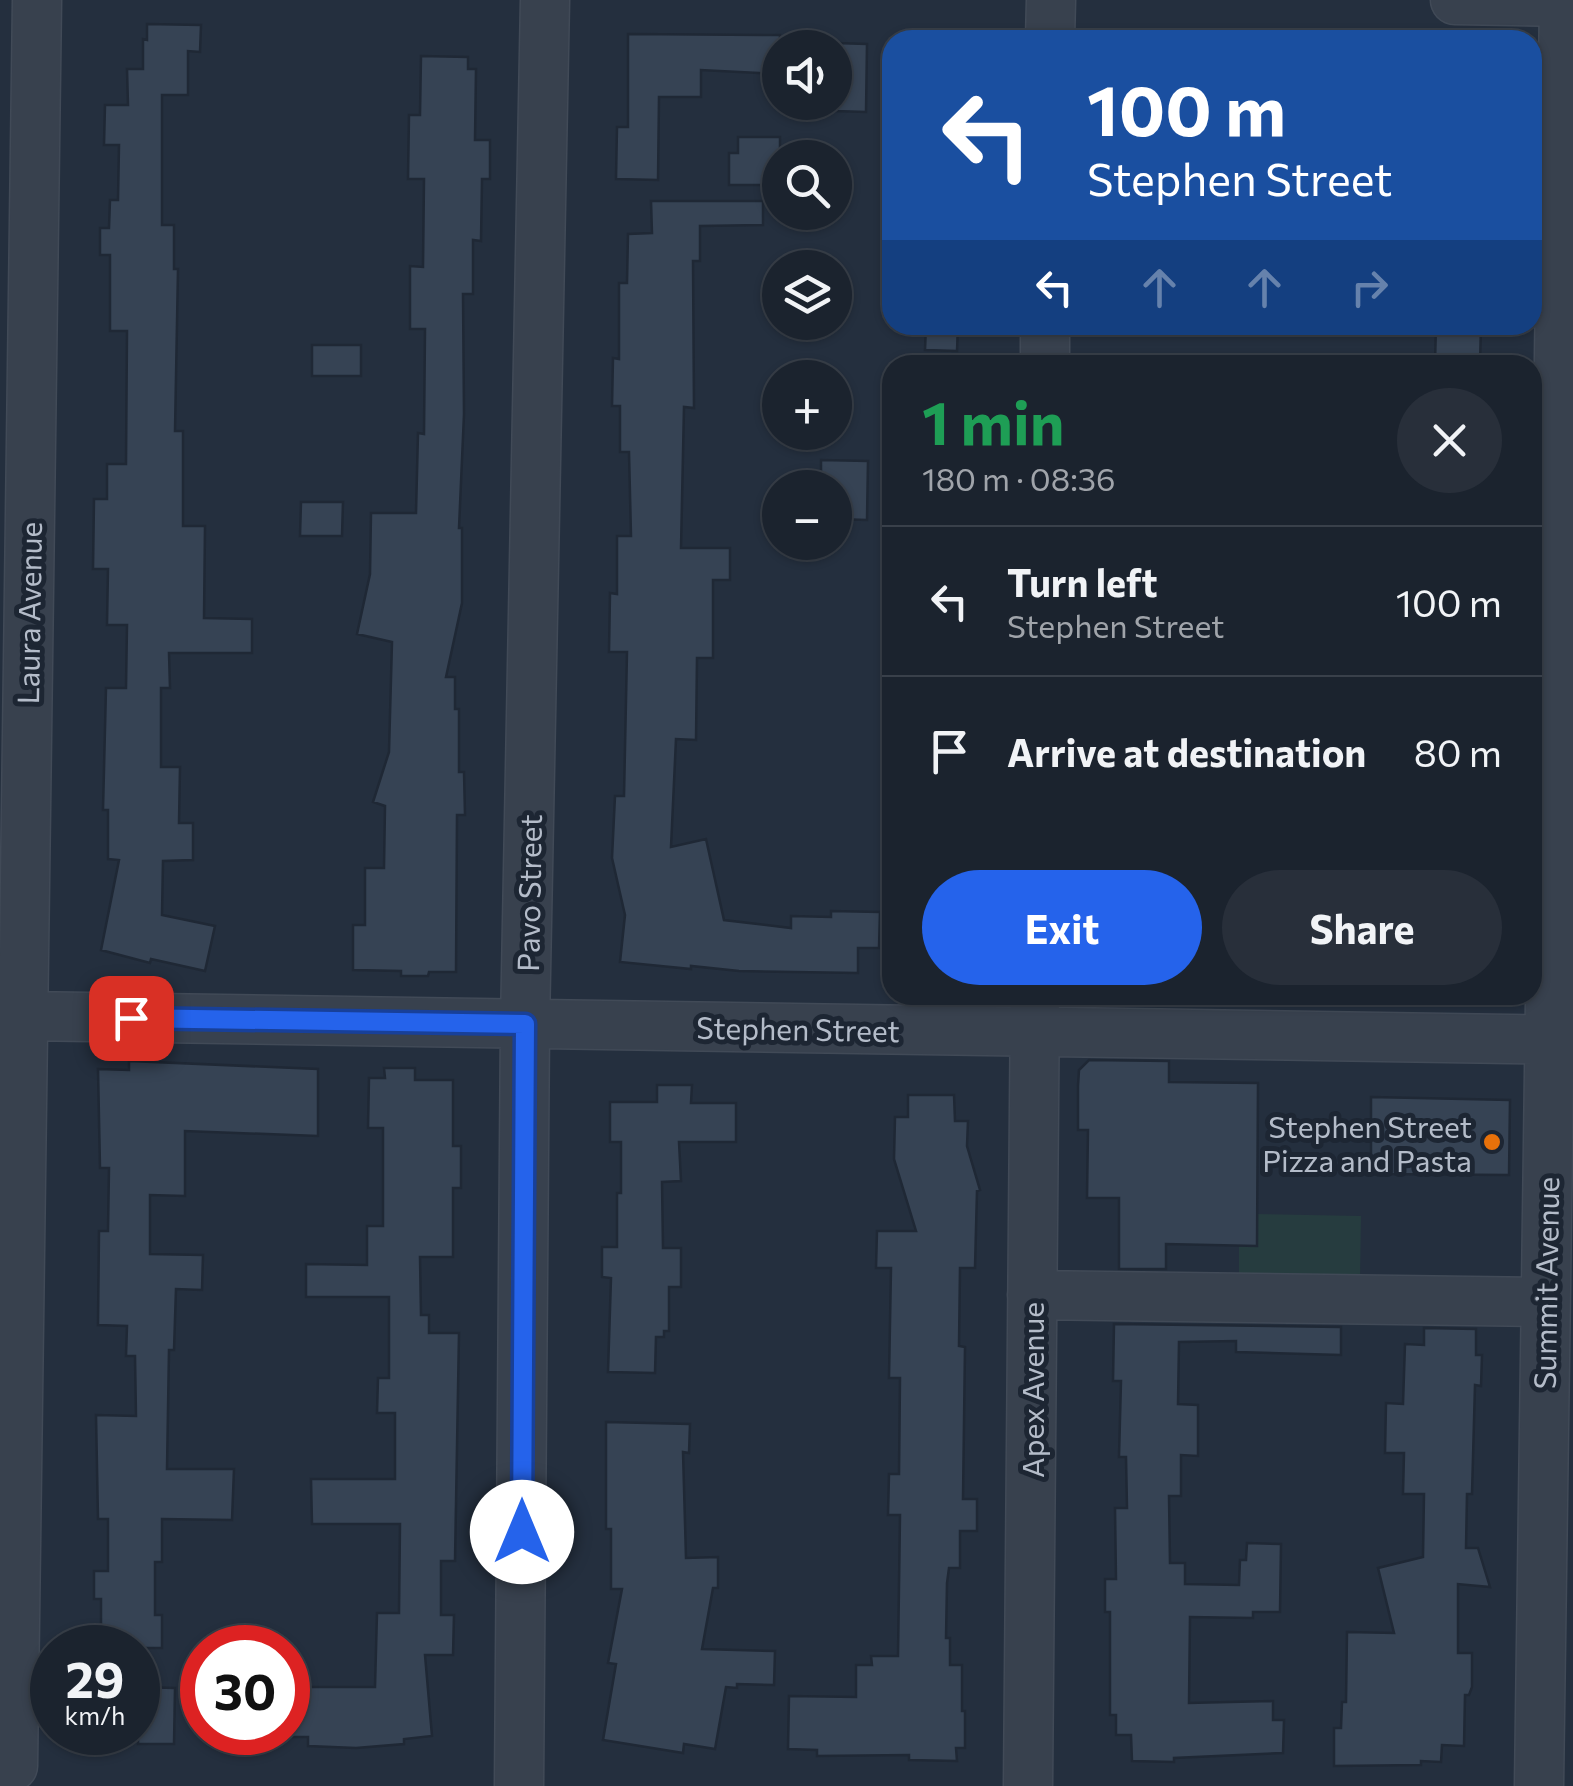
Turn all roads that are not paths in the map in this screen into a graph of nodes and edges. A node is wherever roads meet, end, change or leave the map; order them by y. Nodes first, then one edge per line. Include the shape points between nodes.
1 (37, 0) edge
2 (545, 0) edge
3 (1051, 0) edge
4 (1455, 0) edge
5 (1567, 1) edge
6 (1050, 30) edge
7 (17, 231) edge
8 (13, 731) edge
9 (1034, 1014) edge
10 (22, 1016) junction
11 (525, 1024) junction
12 (1561, 1040) edge
13 (1032, 1296) junction
14 (1545, 1302) junction
15 (19, 1773) edge
16 (519, 1786) edge
17 (1028, 1786) edge
18 (1539, 1786) edge

1 - 7 street, Laura Avenue
2 - 11 street, Pavo Street
3 - 6 street
4 - 5 street
5 - 12 street, Summit Avenue
7 - 8 street, Laura Avenue
8 - 10 street, Laura Avenue
9 - 11 street, Stephen Street
9 - 12 street, Stephen Street
9 - 13 street, Apex Avenue
10 - 11 street, Stephen Street
10 - 15 street, Laura Avenue
11 - 16 street, Pavo Street
12 - 14 street, Summit Avenue
13 - 14 street
13 - 17 street, Apex Avenue
14 - 18 street, Summit Avenue

